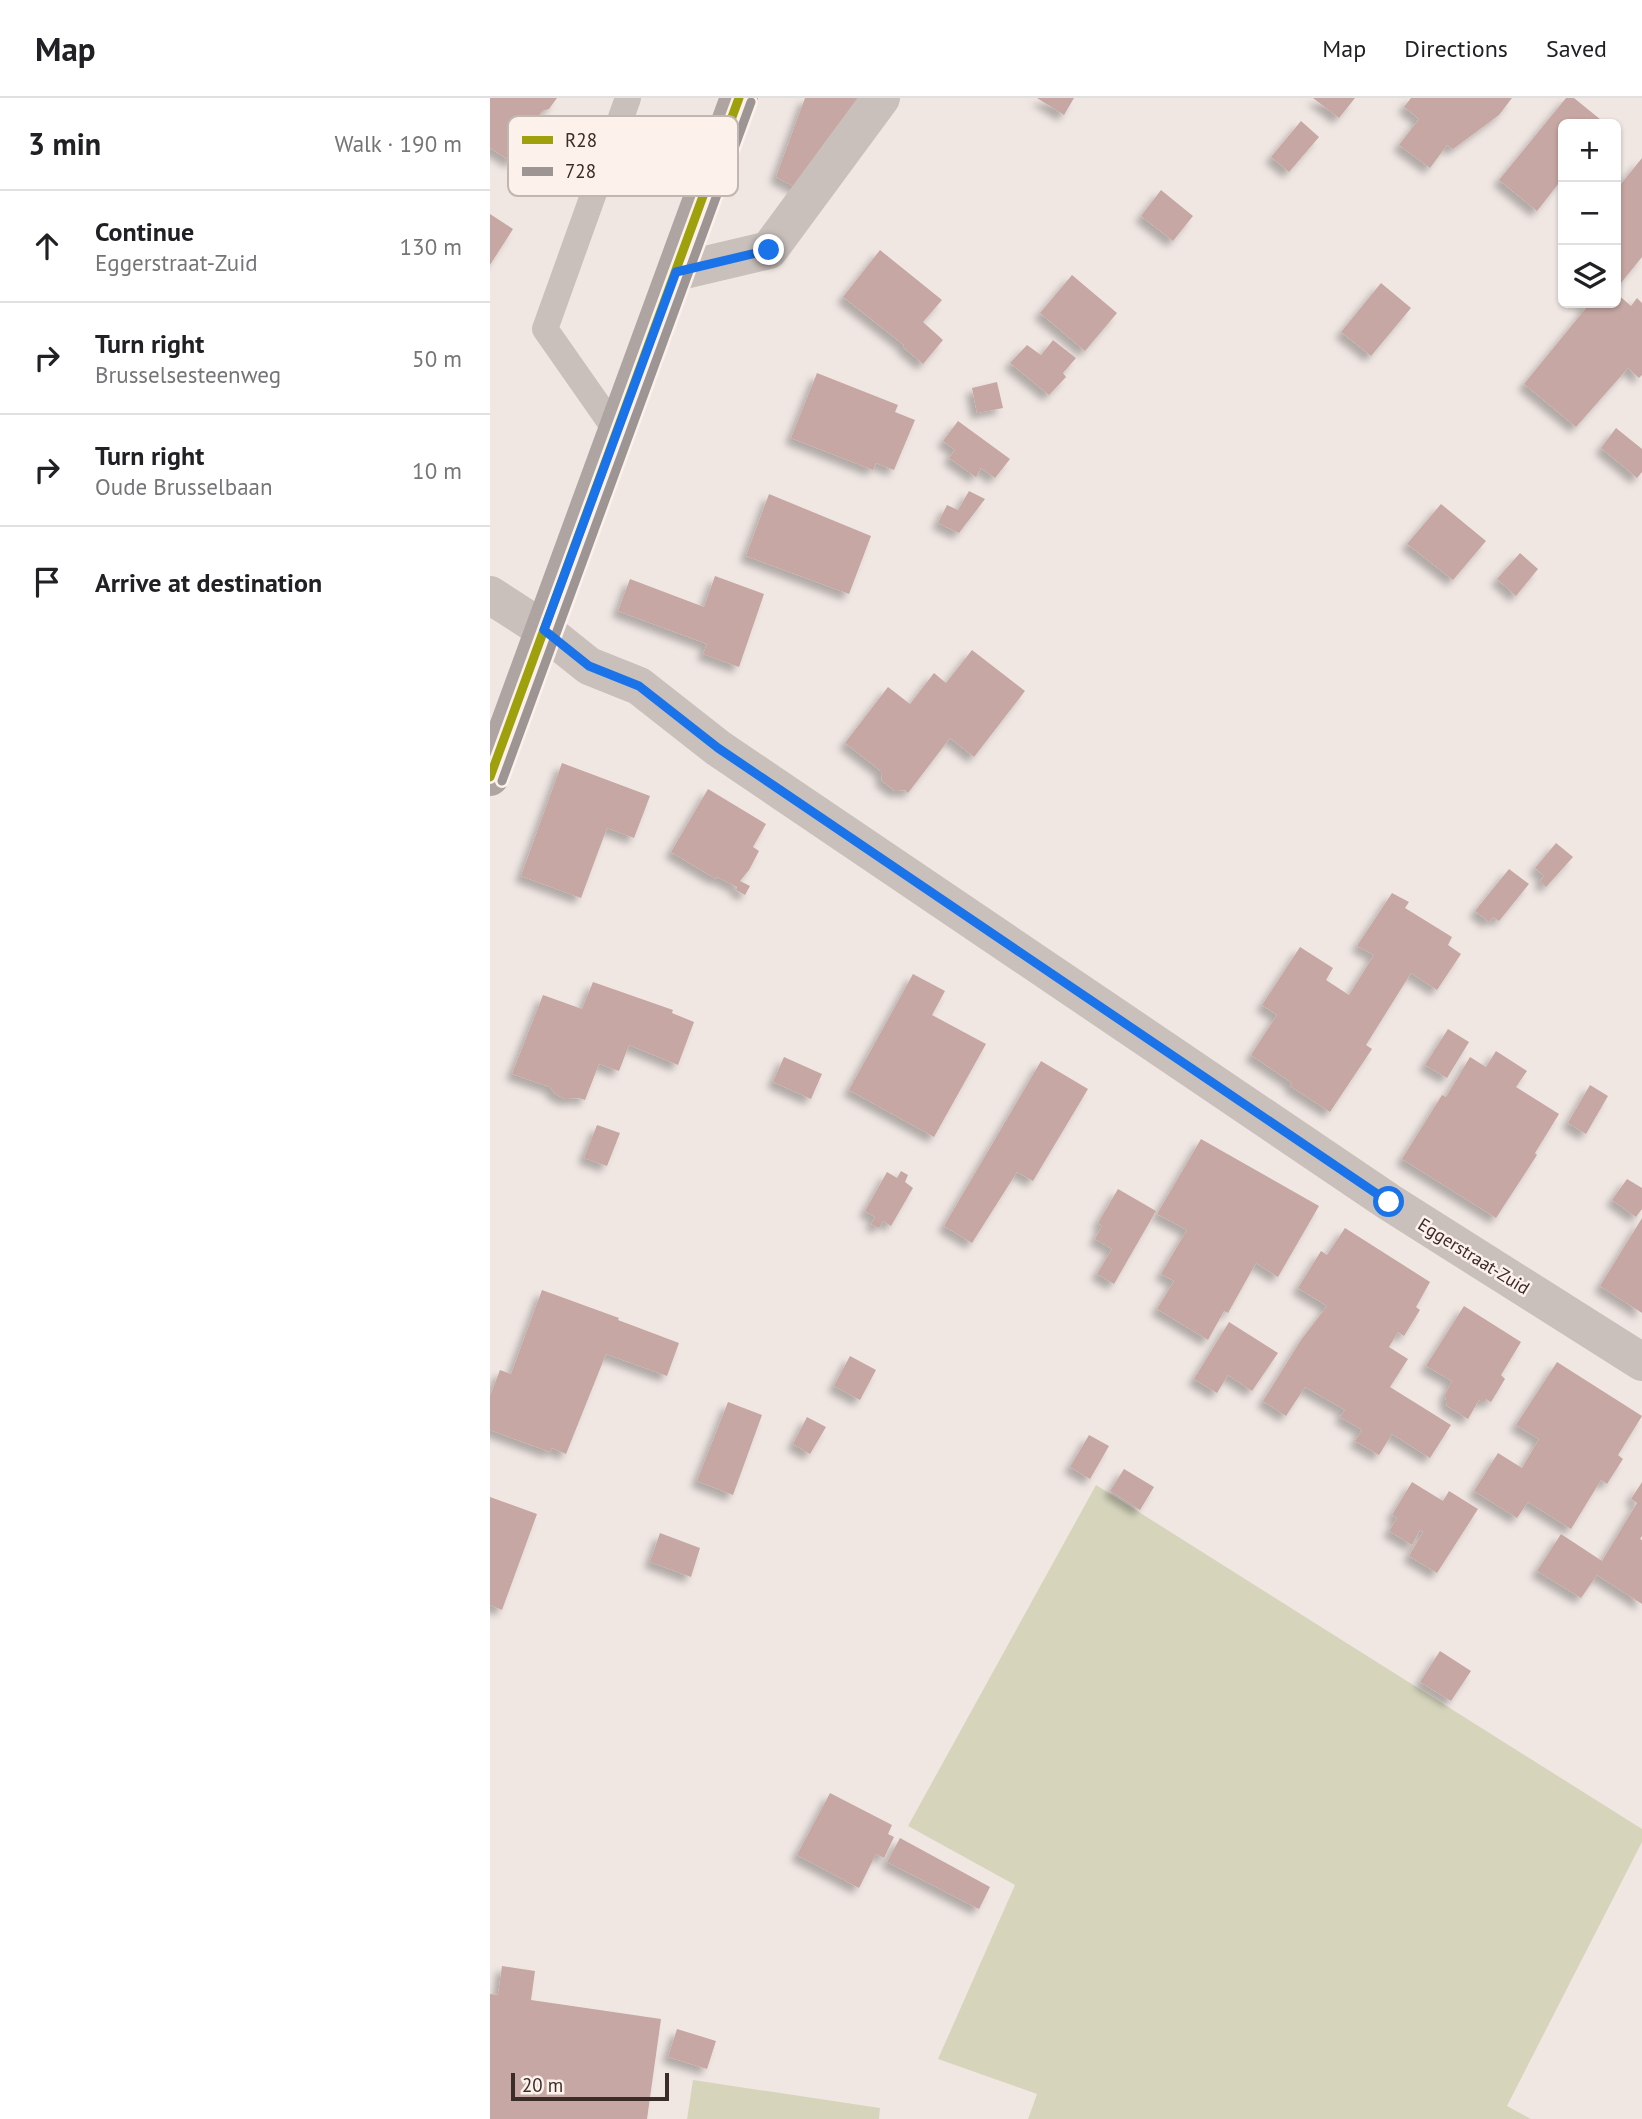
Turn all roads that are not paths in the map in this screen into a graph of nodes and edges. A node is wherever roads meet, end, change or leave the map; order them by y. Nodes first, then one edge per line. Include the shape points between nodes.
1 (628, 98) edge
2 (739, 98) edge
3 (881, 98) edge
4 (622, 116) edge
5 (732, 116) edge
6 (593, 196) edge
7 (704, 196) edge
8 (676, 272) junction
9 (617, 432) junction
10 (490, 595) edge
11 (544, 630) junction
12 (490, 777) edge
13 (1642, 1362) edge

1 - 4 lane
2 - 5 main road
3 - 8 street via 769,250
6 - 9 lane via 545,329
7 - 8 main road
8 - 9 main road
9 - 11 main road
10 - 11 street, Eggerstraat-Zuid
11 - 12 main road
11 - 13 street, Eggerstraat-Zuid via 589,666 639,686 718,748 1389,1202

